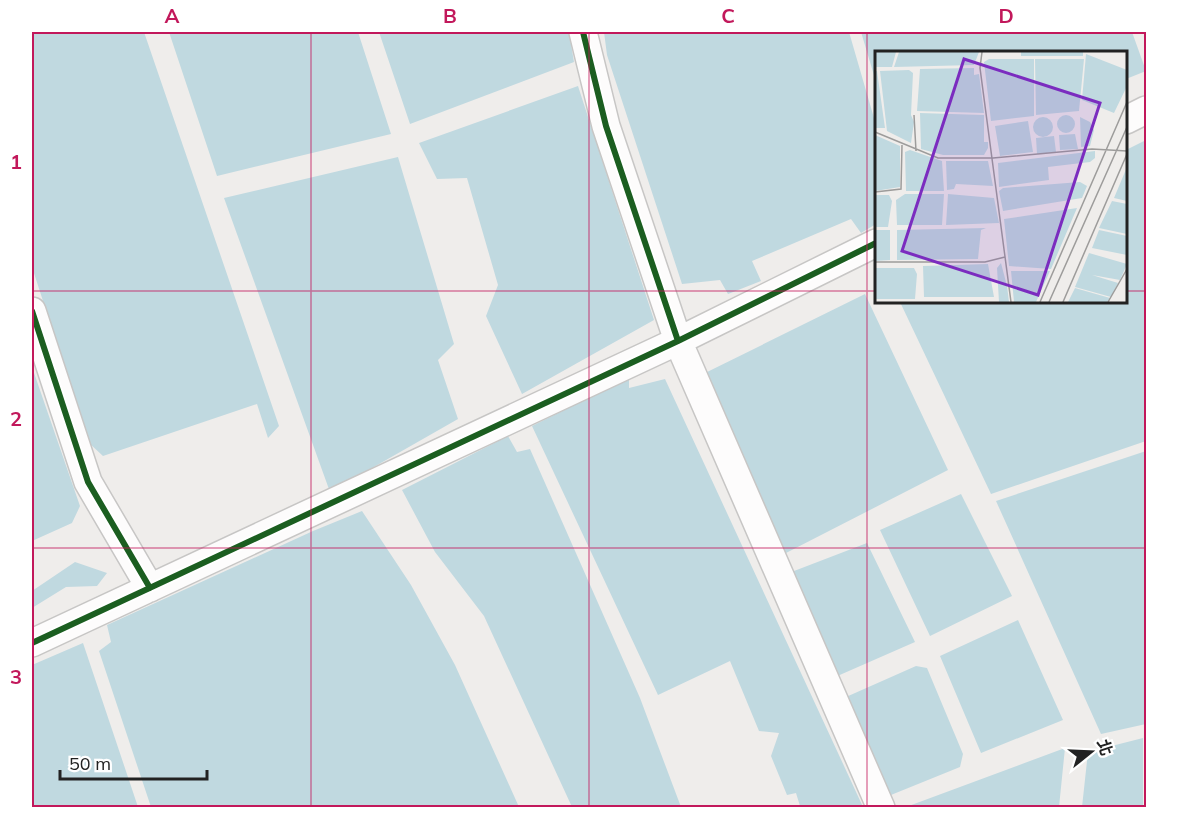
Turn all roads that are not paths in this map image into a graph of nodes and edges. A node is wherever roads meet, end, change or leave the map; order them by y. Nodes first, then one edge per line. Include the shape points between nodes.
1 (583, 32) edge
2 (1146, 110) edge
3 (1127, 119) edge
4 (875, 243) edge
5 (32, 311) edge
6 (678, 341) junction
7 (150, 588) junction
8 (32, 643) edge
9 (881, 807) edge

1 - 6 street via 606,126
2 - 3 street
4 - 6 street
5 - 7 street via 88,482
6 - 7 street
6 - 9 street
7 - 8 street

